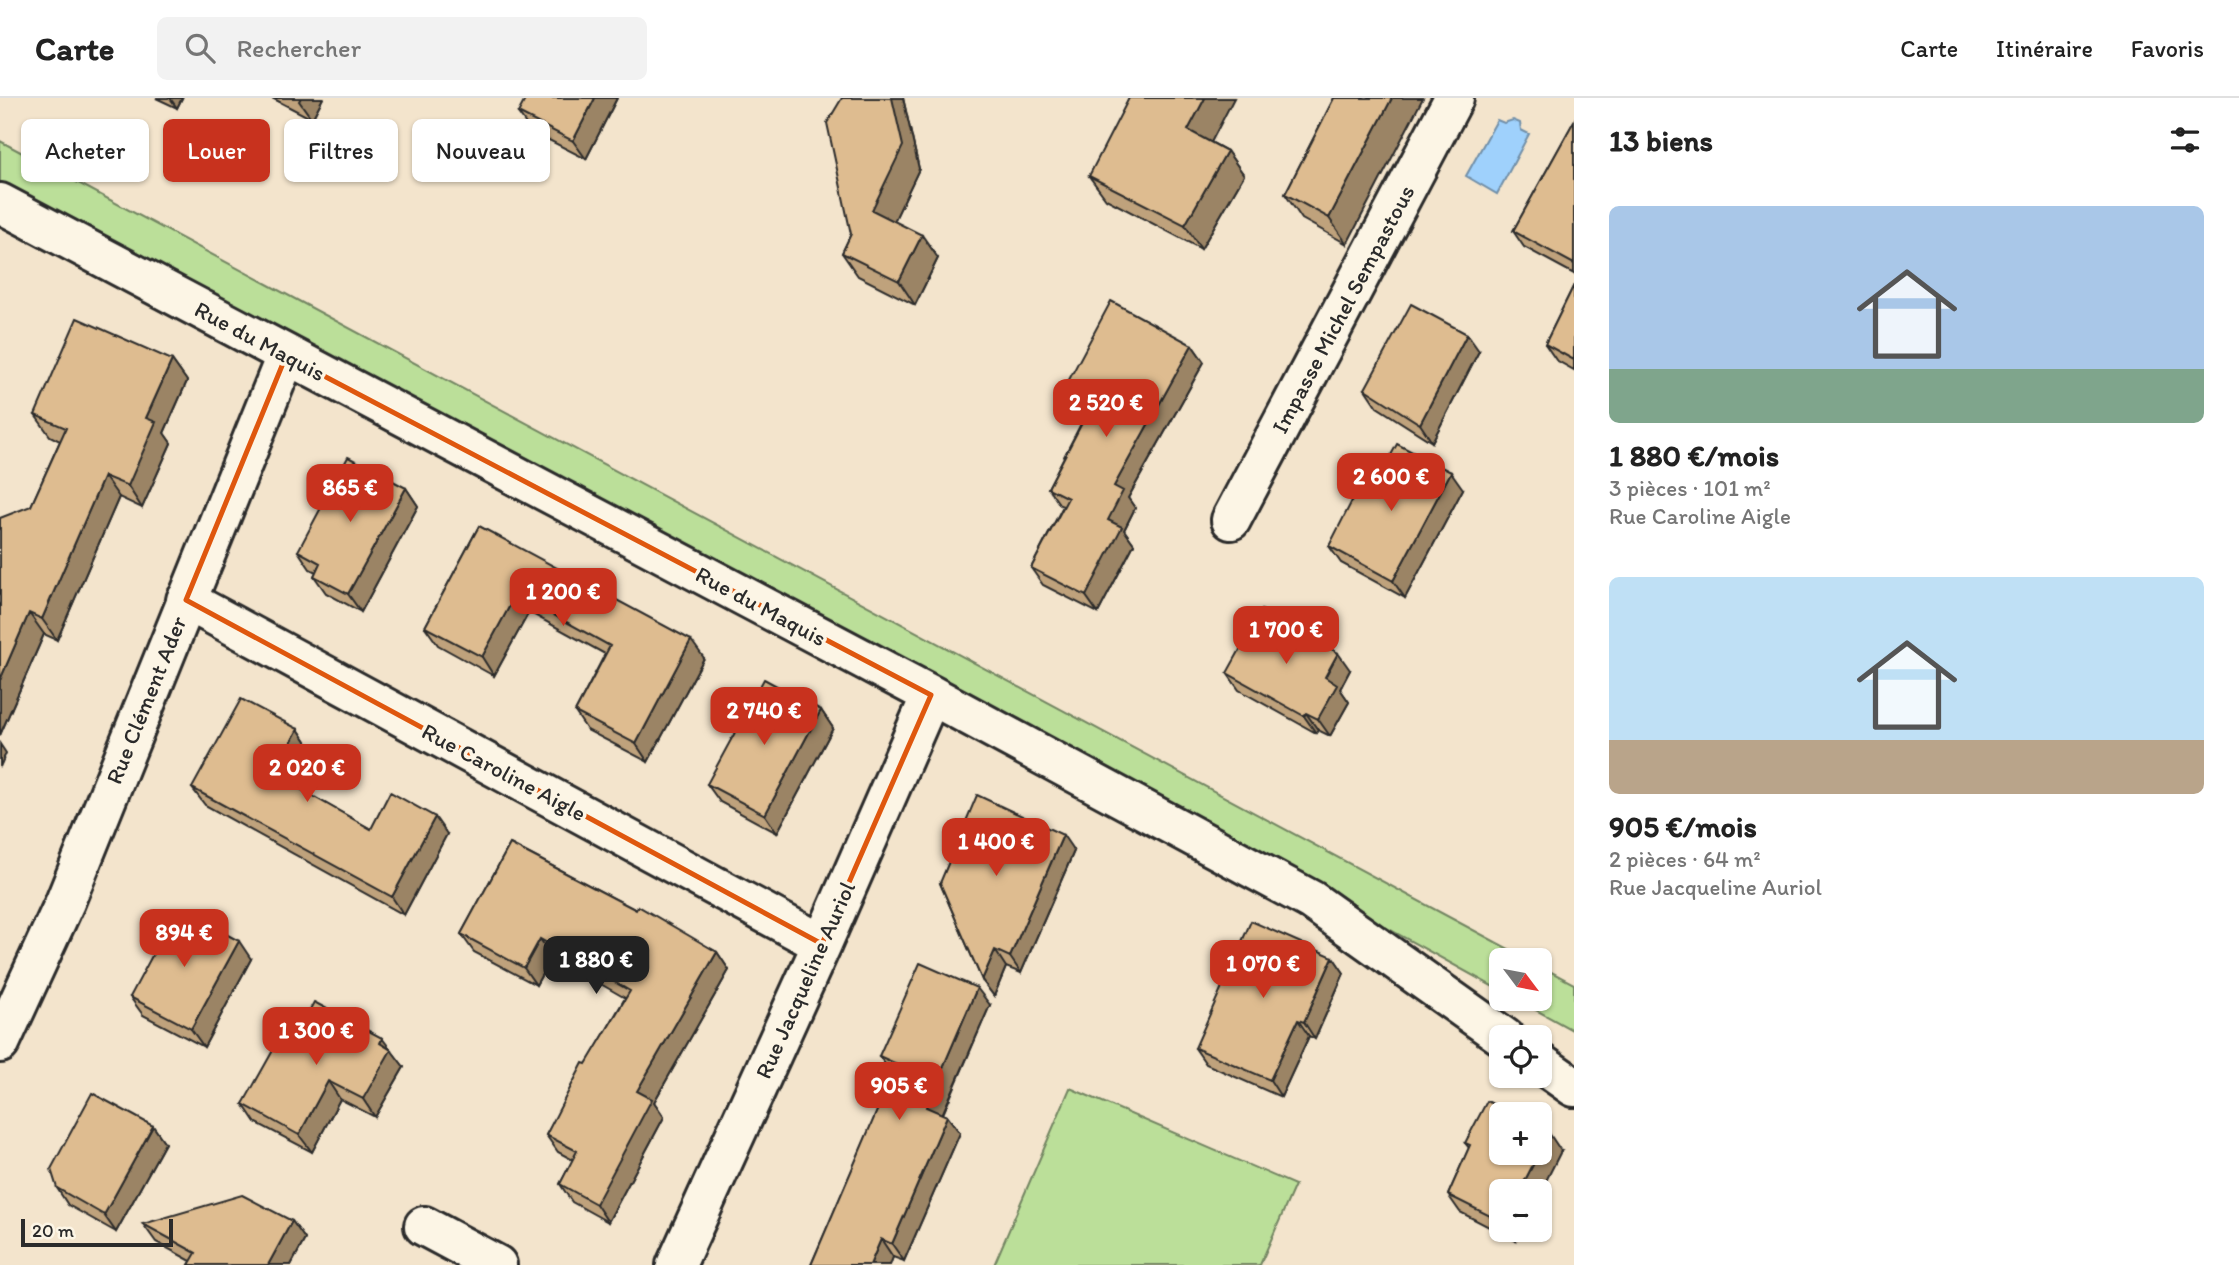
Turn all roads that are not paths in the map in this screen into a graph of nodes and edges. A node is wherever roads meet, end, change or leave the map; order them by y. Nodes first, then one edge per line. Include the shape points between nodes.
1 (1454, 98) edge
2 (0, 202) edge
3 (286, 356) junction
4 (1231, 520) dead end
5 (186, 600) junction
6 (931, 695) junction
7 (822, 944) junction
8 (1489, 1027) edge
9 (0, 1043) edge
10 (1552, 1071) edge
11 (1574, 1087) edge
12 (424, 1226) dead end
13 (497, 1265) edge
14 (676, 1265) edge

1 - 4 street, Impasse Michel Sempastous
2 - 3 street, Rue du Maquis
3 - 5 street, Rue Clément Ader
3 - 6 street, Rue du Maquis
5 - 7 street, Rue Caroline Aigle
5 - 9 street, Rue Clément Ader via 65,902
6 - 7 street, Rue Jacqueline Auriol
6 - 8 street, Rue du Maquis via 1311,901
7 - 14 street, Rue Jacqueline Auriol
10 - 11 street
12 - 13 street

